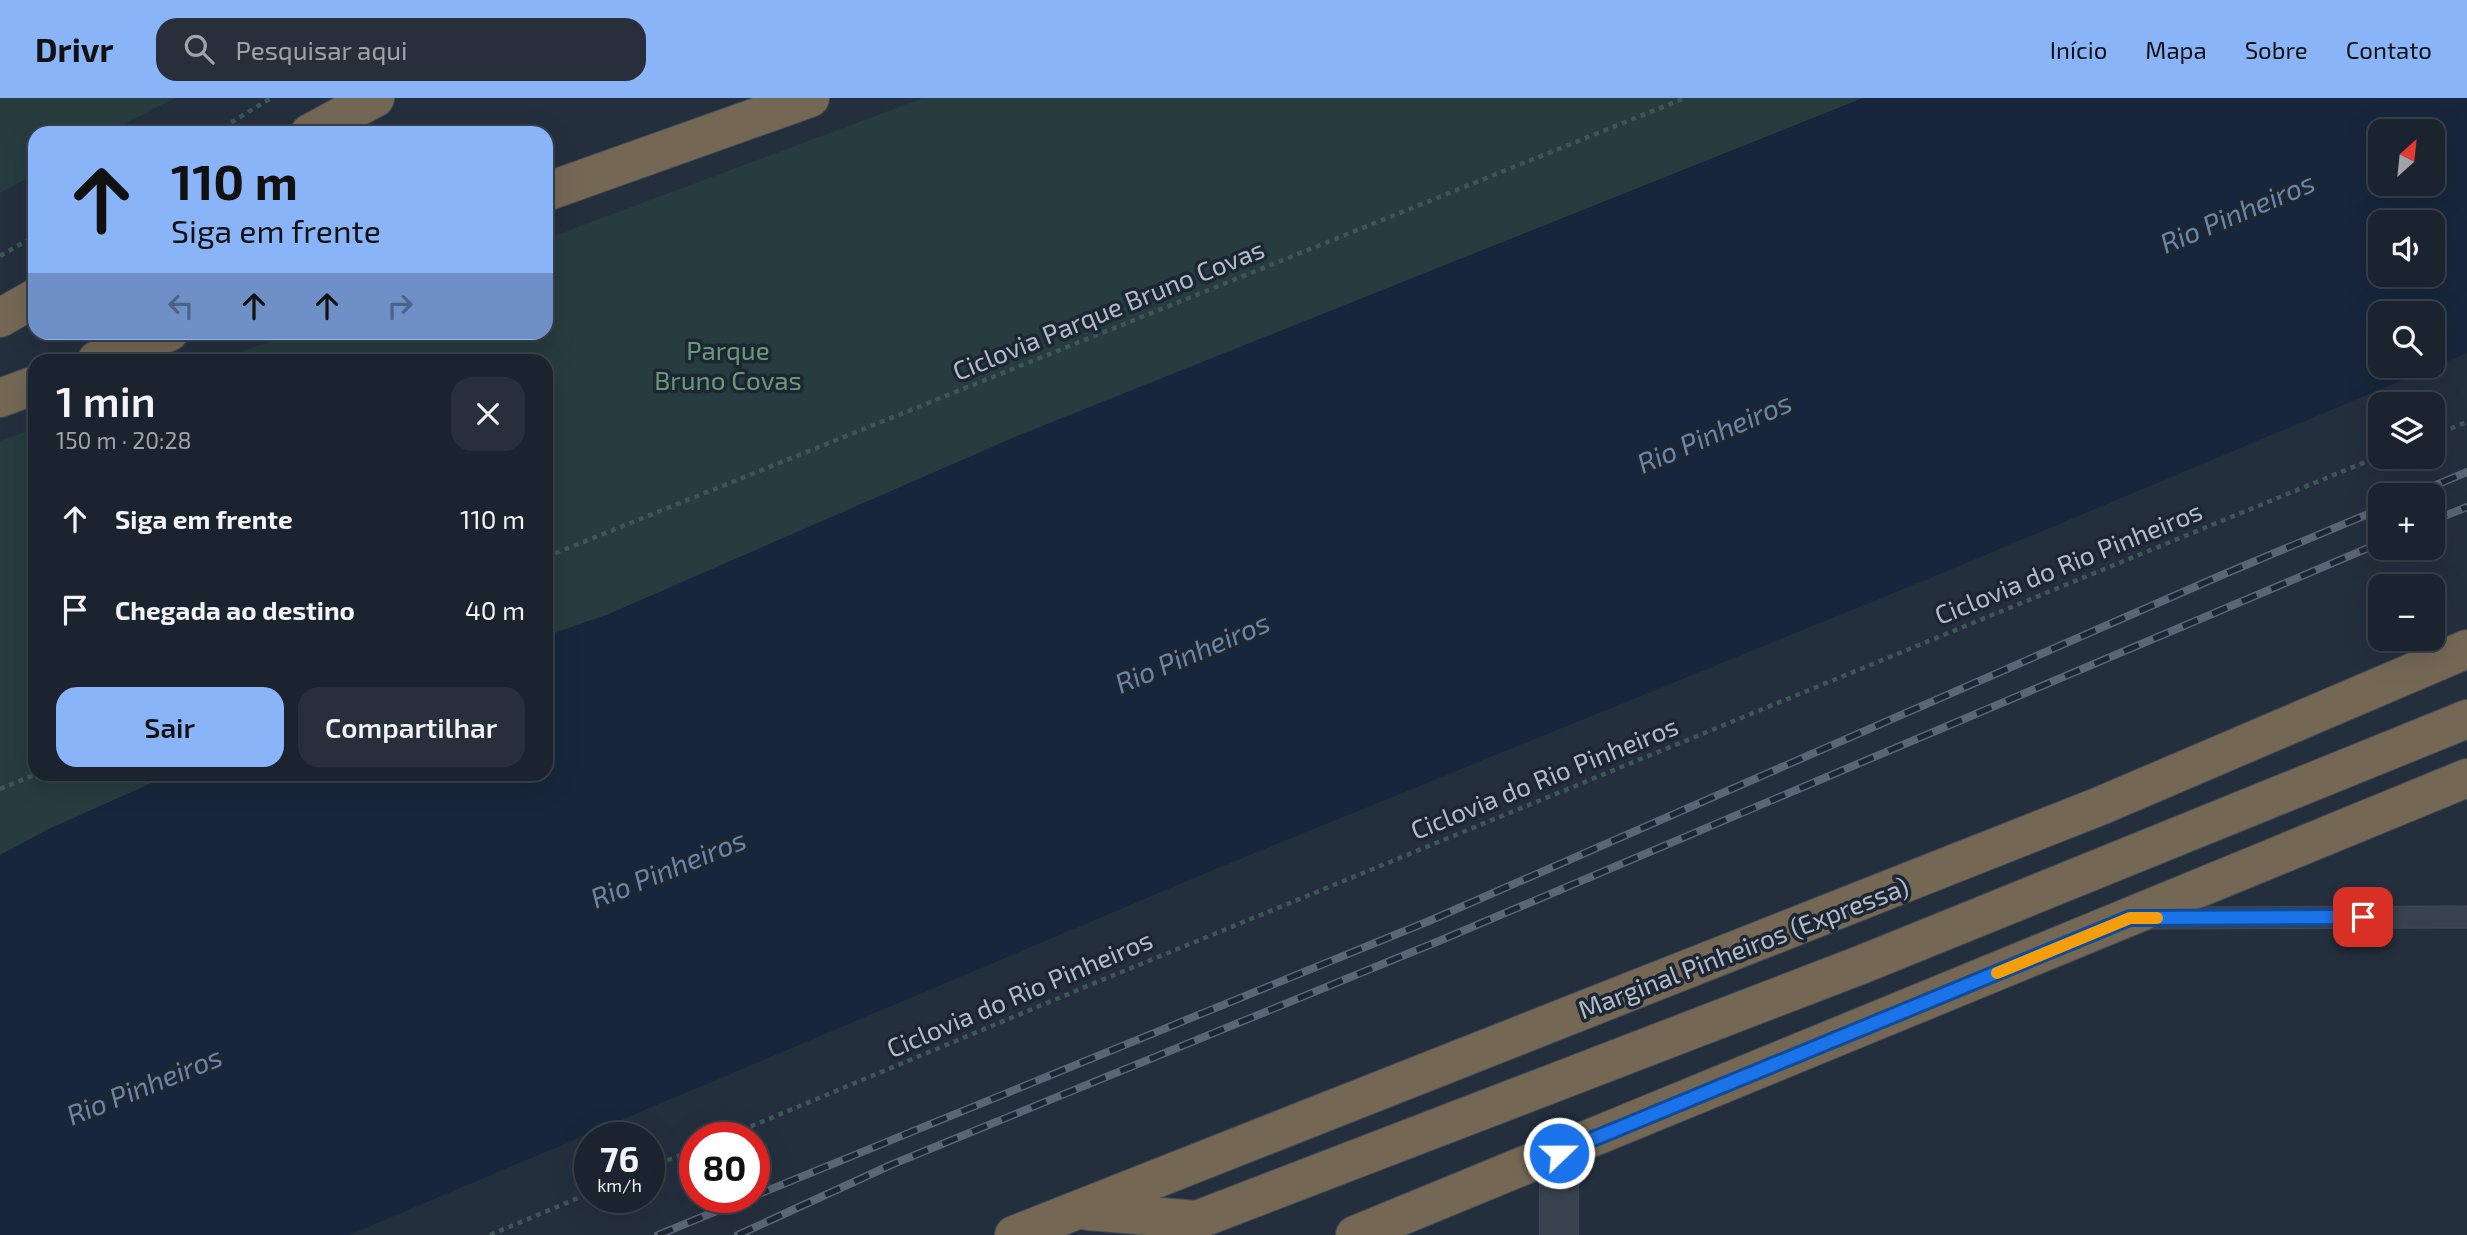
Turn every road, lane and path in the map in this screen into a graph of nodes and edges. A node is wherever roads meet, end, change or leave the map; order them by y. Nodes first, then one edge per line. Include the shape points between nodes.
1 (271, 98) edge
2 (375, 98) edge
3 (782, 98) edge
4 (810, 98) edge
5 (1685, 98) edge
6 (225, 126) edge
7 (323, 126) edge
8 (698, 139) junction
9 (553, 190) edge
10 (28, 240) edge
11 (0, 256) edge
12 (28, 302) edge
13 (0, 318) edge
14 (148, 340) edge
15 (112, 354) edge
16 (28, 387) edge
17 (0, 398) edge
18 (2467, 422) edge
19 (2445, 431) edge
20 (2368, 461) edge
21 (553, 554) edge
22 (2467, 649) edge
23 (2467, 719) edge
24 (28, 777) edge
25 (2467, 778) edge
26 (0, 789) edge
27 (2467, 917) edge
28 (2130, 918) junction
29 (761, 1122) edge
30 (1559, 1153) junction
31 (574, 1200) edge
32 (1077, 1210) junction
33 (490, 1235) edge
34 (1014, 1235) edge
35 (1355, 1235) edge
36 (1559, 1235) edge

1 - 6 path
2 - 7 highway
3 - 8 highway
4 - 8 highway
5 - 21 path, Ciclovia Parque Bruno Covas
8 - 9 highway
10 - 11 path
12 - 13 highway
14 - 15 highway
16 - 17 highway
18 - 19 path
20 - 29 path, Ciclovia do Rio Pinheiros
22 - 32 highway, Marginal Pinheiros (Expressa) via 2100,806
23 - 32 highway via 1863,964 1198,1220
24 - 26 path
25 - 28 highway
27 - 28 lane
28 - 30 highway
30 - 35 highway
30 - 36 street
31 - 33 path
32 - 34 highway, Marginal Pinheiros (Expressa)

